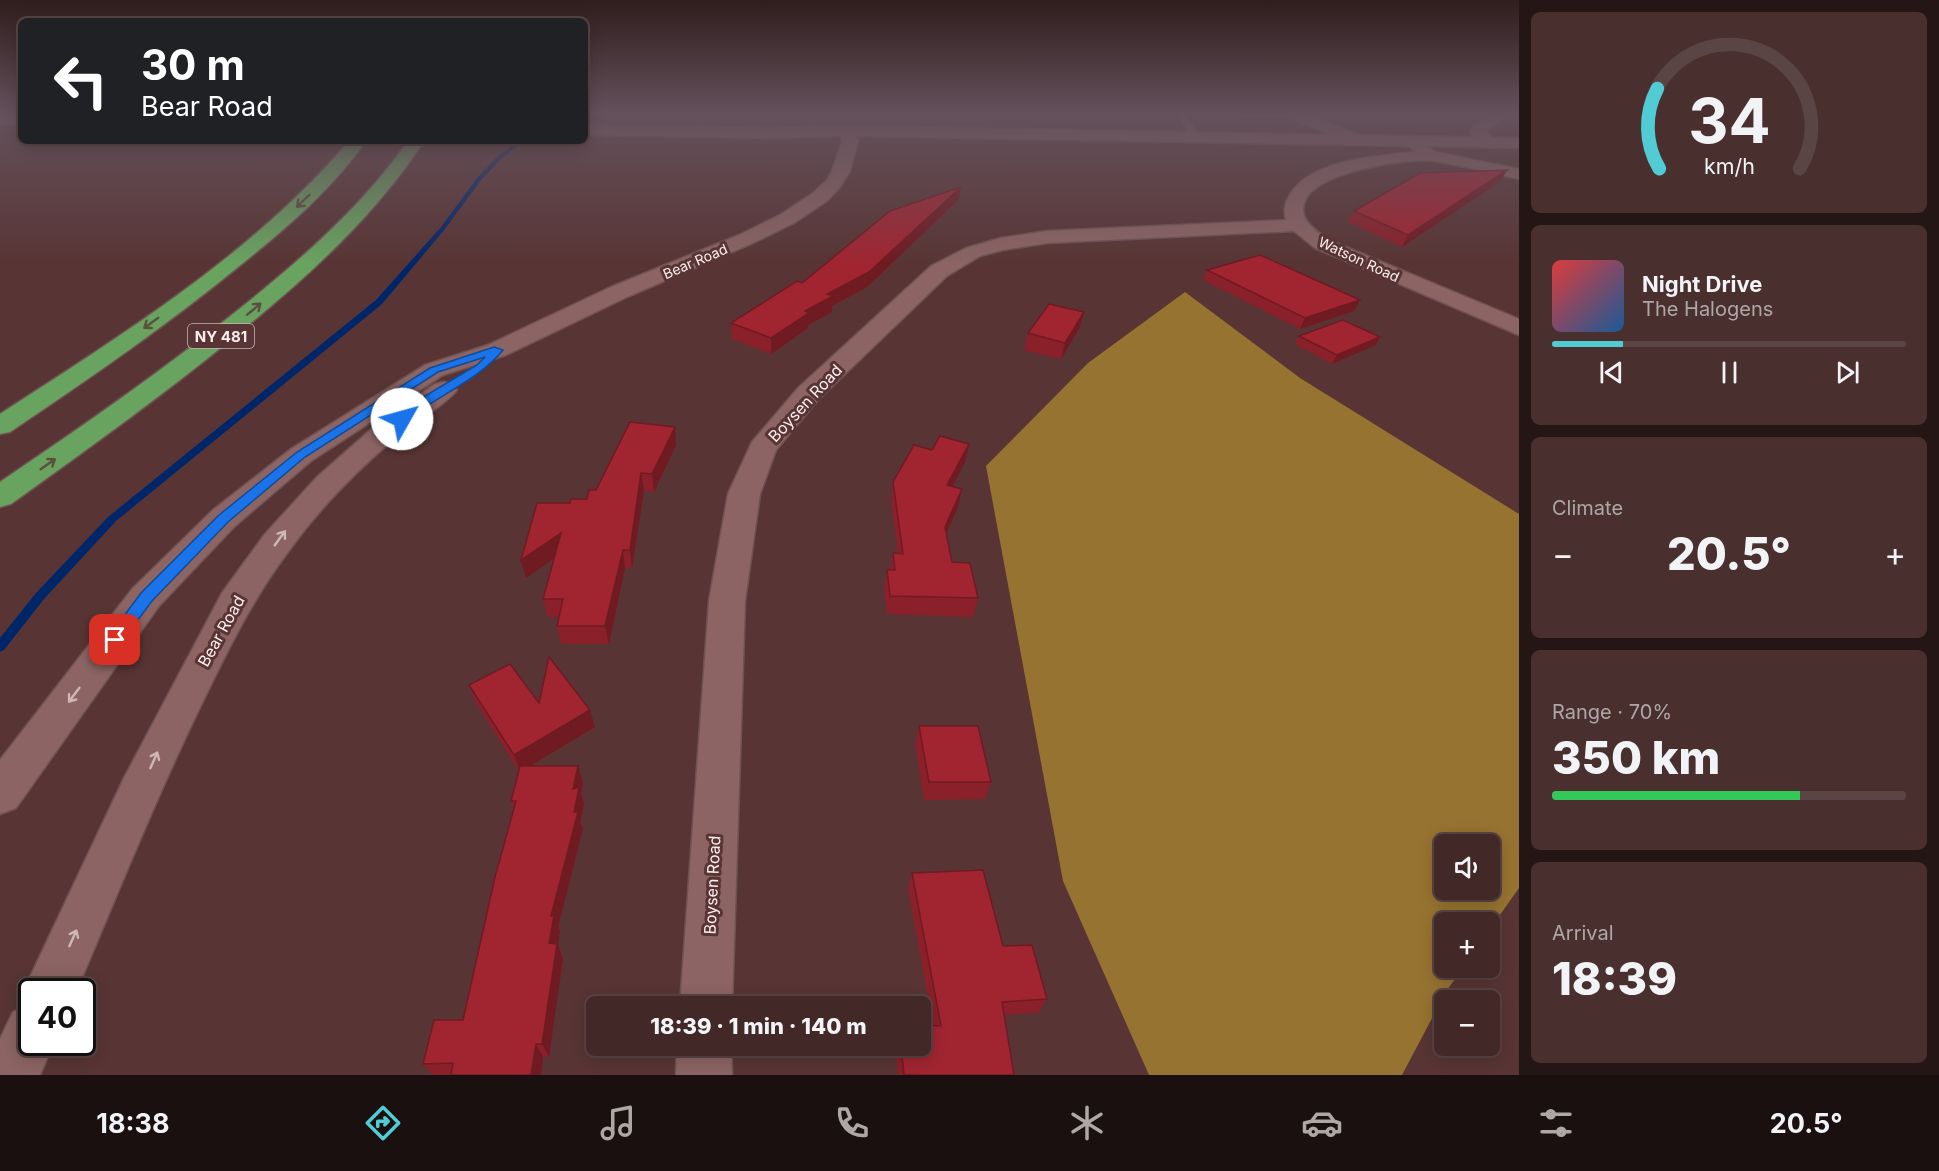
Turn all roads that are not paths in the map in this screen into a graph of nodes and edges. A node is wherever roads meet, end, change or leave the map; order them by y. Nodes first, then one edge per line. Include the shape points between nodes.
1 (338, 164) edge
2 (397, 164) edge
3 (843, 164) edge
4 (1371, 164) edge
5 (1471, 164) edge
6 (1519, 174) edge
7 (1298, 225) junction
8 (1519, 328) edge
9 (497, 350) junction
10 (0, 426) edge
11 (0, 497) edge
12 (0, 794) edge
13 (55, 978) edge
14 (707, 996) edge
15 (21, 1056) edge
16 (704, 1056) edge
17 (12, 1075) edge
18 (704, 1075) edge

1 -> 10 highway, NY 481 via 293,211 215,275 141,331
11 -> 2 highway, NY 481 via 165,380 273,293 355,216
3 - 9 street, Bear Road via 834,183 820,197 787,219
4 - 7 street via 1316,177 1298,192 1292,208
5 - 6 street
7 - 8 street, Watson Road via 1322,244
7 - 14 street, Boysen Road via 1047,237 973,252 939,271 808,394 762,448 744,494 727,601
9 -> 12 street, Bear Road via 434,370 301,455 224,518 146,597
13 -> 9 street, Bear Road via 166,732 235,601 291,523 352,461 419,405 481,367
15 - 17 street
16 - 18 street

